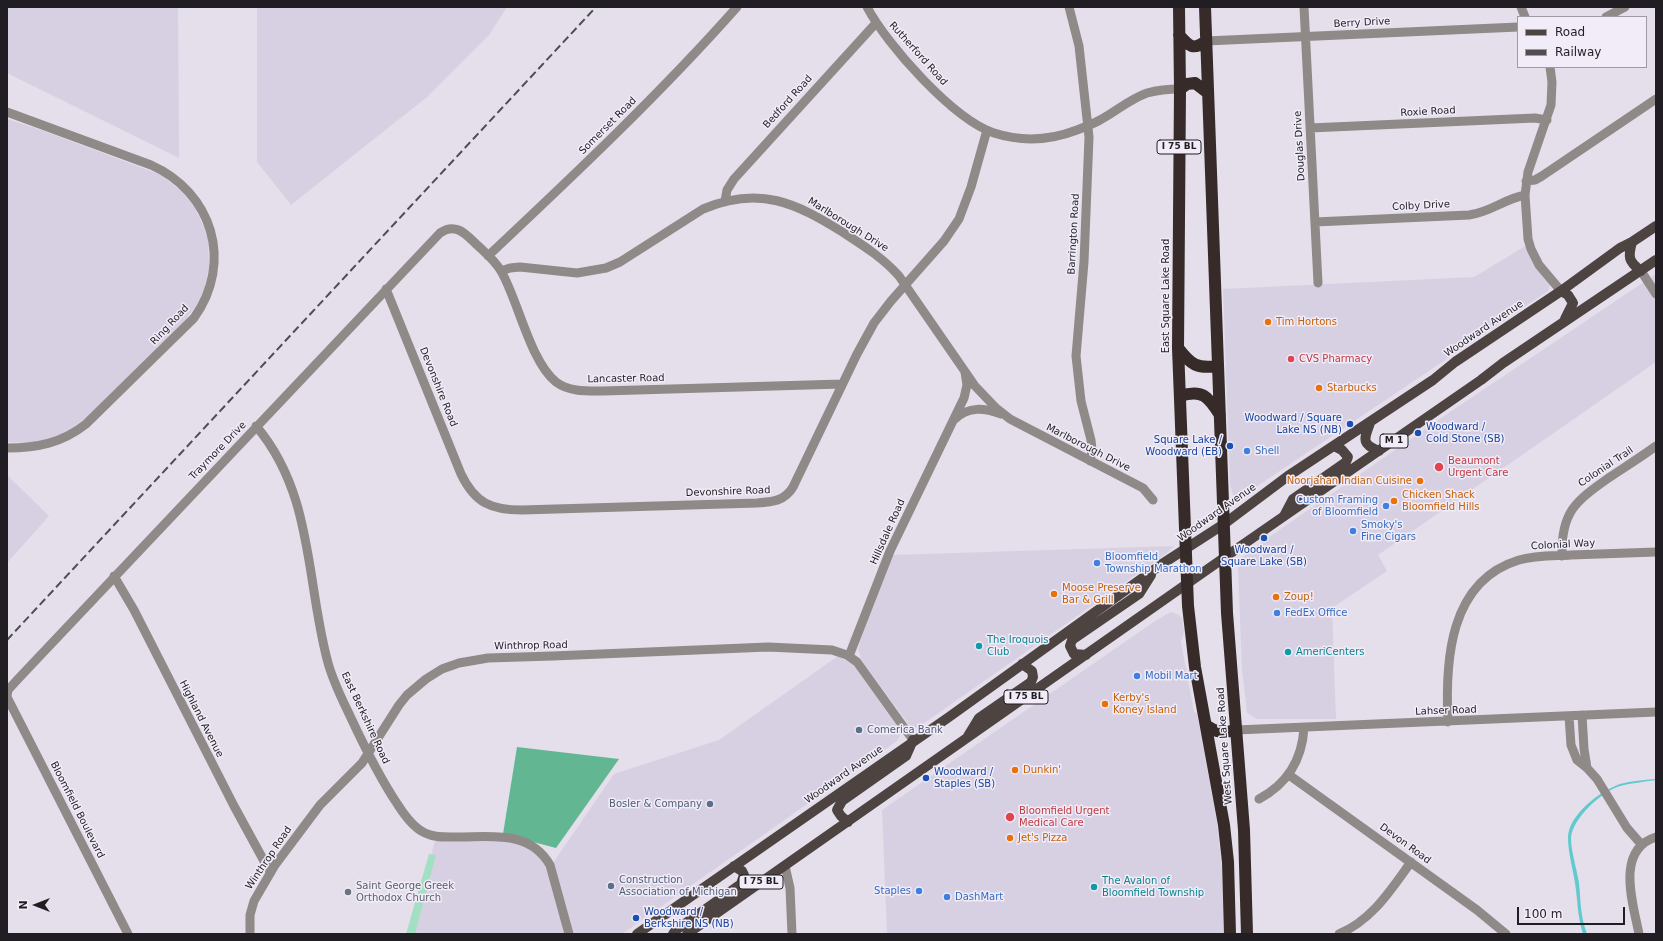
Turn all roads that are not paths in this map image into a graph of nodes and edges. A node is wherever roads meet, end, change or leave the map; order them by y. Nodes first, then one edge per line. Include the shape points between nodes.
1 (737, 7) edge
2 (866, 7) edge
3 (1069, 7) edge
4 (1179, 7) edge
5 (1205, 7) edge
6 (1304, 7) edge
7 (1626, 7) edge
8 (1608, 16) edge
9 (876, 23) junction
10 (1517, 27) edge
11 (1179, 35) junction
12 (1306, 37) junction
13 (1206, 41) junction
14 (1550, 68) edge
15 (1180, 89) junction
16 (1208, 92) junction
17 (1656, 99) edge
18 (7, 112) edge
19 (1547, 120) junction
20 (1088, 126) junction
21 (1310, 128) junction
22 (987, 130) junction
23 (1526, 181) junction
24 (1525, 195) junction
25 (725, 201) junction
26 (1315, 222) junction
27 (1656, 226) edge
28 (452, 228) joint
29 (1632, 242) junction
30 (488, 256) junction
31 (1656, 260) edge
32 (501, 271) junction
33 (1641, 271) junction
34 (1318, 283) dead end
35 (905, 284) junction
36 (386, 289) junction
37 (1561, 291) junction
38 (1656, 294) edge
39 (1565, 320) junction
40 (1178, 348) junction
41 (1218, 366) junction
42 (964, 370) junction
43 (842, 384) junction
44 (1180, 396) junction
45 (1220, 414) junction
46 (1004, 415) junction
47 (954, 420) junction
48 (1370, 423) junction
49 (256, 426) junction
50 (1334, 446) junction
51 (1656, 446) edge
52 (7, 448) edge
53 (1378, 451) junction
54 (1090, 461) junction
55 (1153, 500) dead end
56 (1283, 518) junction
57 (1224, 524) junction
58 (1186, 550) junction
59 (1656, 552) edge
60 (1562, 556) junction
61 (1226, 557) junction
62 (1153, 572) junction
63 (114, 576) junction
64 (1187, 584) junction
65 (1086, 655) junction
66 (849, 656) junction
67 (1022, 664) junction
68 (7, 696) edge
69 (1656, 712) edge
70 (1569, 716) junction
71 (1582, 716) junction
72 (1448, 722) junction
73 (1206, 725) junction
74 (1304, 728) junction
75 (1236, 730) junction
76 (966, 739) junction
77 (913, 740) junction
78 (367, 754) junction
79 (1588, 768) junction
80 (1289, 775) junction
81 (1259, 799) dead end
82 (848, 822) junction
83 (1656, 837) edge
84 (1641, 844) junction
85 (1411, 862) junction
86 (734, 866) junction
87 (785, 866) junction
88 (270, 872) junction
89 (128, 934) edge
90 (250, 934) edge
91 (569, 934) edge
92 (637, 934) edge
93 (673, 934) edge
94 (687, 934) edge
95 (792, 934) edge
96 (1230, 934) edge
97 (1247, 934) edge
98 (1339, 934) edge
99 (1505, 934) edge
100 (1639, 934) edge

1 - 30 street, Somerset Road via 704,44 547,202
2 - 9 street, Rutherford Road
3 - 20 street, Barrington Road via 1078,42
4 - 11 highway, East Square Lake Road / I 75 BL
5 - 13 highway, I 75 BL
6 - 12 street, Douglas Drive
7 - 8 street
9 - 22 street, Rutherford Road via 900,54 933,89 953,107
9 - 25 street, Bedford Road via 734,179 727,190
10 - 12 street, Berry Drive
11 - 13 highway via 1193,47
11 - 15 highway, East Square Lake Road / I 75 BL
12 - 13 street, Berry Drive
12 - 21 street, Douglas Drive
13 - 16 highway, I 75 BL
14 - 19 street via 1552,89
15 - 16 highway via 1187,84 1195,83
15 - 20 street, Rutherford Road via 1145,94
15 - 40 highway, East Square Lake Road / I 75 BL
16 - 41 highway, I 75 BL
17 - 23 street via 1542,176
18 - 52 street, Ring Road via 151,165 170,175 190,193 202,210 212,235 214,261 210,288 194,318 86,424 51,443
19 - 21 street, Roxie Road via 1535,118
19 - 23 street
20 - 22 street, Rutherford Road via 1058,136 1037,139 1002,135
20 - 54 street, Barrington Road via 1086,229 1076,356 1081,401 1091,440
21 - 26 street, Douglas Drive
22 - 35 street, Devonshire Road via 959,219 942,244
23 - 24 street
24 - 26 street, Colby Drive via 1473,215
24 - 37 street via 1531,250 1539,265
25 - 32 street, Marlborough Drive via 704,209 620,262 606,268 578,273 520,268
25 - 35 street, Marlborough Drive via 762,198 800,208 875,253
26 - 34 street, Douglas Drive
27 - 29 main road, Woodward Avenue / M 1
28 - 30 street, Lancaster Road via 464,232
28 - 36 street, Traymore Drive via 440,233
29 - 33 main road via 1629,259
29 - 37 main road, Woodward Avenue / M 1
30 - 32 street, Lancaster Road
31 - 33 main road, M 1
32 - 43 street, Lancaster Road via 542,364 554,380 566,387 598,391
33 - 38 street
33 - 39 main road, M 1
35 - 42 street, Marlborough Drive
35 - 43 street, Devonshire Road via 874,323
36 - 43 street, Devonshire Road via 464,481 476,496 494,507 522,510 757,503 782,499 793,487
36 - 49 street, Traymore Drive
37 - 39 main road via 1572,298 1573,303
37 - 48 main road, Woodward Avenue / M 1
39 - 53 main road, M 1
40 - 41 highway via 1188,360 1200,367
40 - 44 highway, East Square Lake Road / I 75 BL
41 - 45 highway, I 75 BL
42 - 46 street, Marlborough Drive
42 - 47 street, Hillsdale Road via 967,387
44 - 45 highway via 1201,394
44 - 58 highway, East Square Lake Road / I 75 BL
45 - 57 highway, I 75 BL
46 - 47 street via 977,409 965,411
46 - 54 street, Marlborough Drive
47 - 66 street, Hillsdale Road via 890,551
48 - 50 main road, Woodward Avenue / M 1
48 - 53 main road via 1365,436 1366,444
49 - 63 street, Traymore Drive
49 - 78 street, East Berkshire Road via 272,446 287,474 306,539 327,660
50 - 56 main road via 1346,453 1346,462 1293,499
50 - 57 main road, Woodward Avenue / M 1 via 1288,476
51 - 60 street, Colonial Trail via 1577,502 1566,521 1562,536
53 - 56 main road, M 1
54 - 55 street, Marlborough Drive via 1142,488
56 - 61 main road, M 1
57 - 58 main road, Woodward Avenue
57 - 61 highway, I 75 BL
58 - 62 main road, Woodward Avenue / I 75 BL
58 - 64 highway, East Square Lake Road
59 - 60 street, Colonial Way
60 - 72 street, Colonial Way via 1529,558 1508,565 1486,579 1469,598 1456,627 1448,659
61 - 64 main road, I 75 BL
61 - 75 highway, West Square Lake Road
62 - 65 main road via 1139,594 1072,640 1070,646 1074,654
62 - 67 main road, Woodward Avenue / I 75 BL
63 - 68 street, Traymore Drive via 8,690
63 - 88 street, Highland Avenue
64 - 65 main road, I 75 BL
64 - 73 highway, West Square Lake Road via 1191,642
65 - 76 main road, I 75 BL
66 - 77 street, Winthrop Road via 857,662
66 - 78 street, Winthrop Road via 832,650 768,647 470,660 436,672 412,689 398,705
67 - 76 main road via 1032,671 1031,682 979,718
67 - 77 main road, Woodward Avenue / I 75 BL
68 - 89 street, Bloomfield Boulevard
69 - 71 street, Lahser Road
70 - 71 street, Lahser Road
70 - 72 street, Lahser Road
70 - 79 street via 1573,752 1577,760
71 - 79 street
72 - 74 street, Lahser Road
73 - 75 highway via 1218,732
73 - 96 highway, West Square Lake Road via 1226,841
74 - 75 street, Lahser Road
74 - 80 street via 1301,749
75 - 97 highway, West Square Lake Road via 1244,830
76 - 82 main road, I 75 BL
77 - 82 main road via 906,756 842,801 837,810
77 - 86 main road, Woodward Avenue / I 75 BL
78 - 88 street, Winthrop Road via 360,766 320,805
78 - 91 street, East Berkshire Road via 399,807 422,831 439,837 510,838 536,847 550,864
79 - 84 street via 1601,784 1627,828
80 - 81 street
80 - 85 street, Devon Road
82 - 87 main road, I 75 BL
83 - 84 street
84 - 100 street via 1632,862 1630,876
85 - 98 street via 1376,909
85 - 99 street, Devon Road via 1478,910
86 - 92 main road, Woodward Avenue / I 75 BL
86 - 93 main road via 744,875 741,884
87 - 94 main road, I 75 BL
87 - 95 street via 790,888
88 - 90 street, Winthrop Road via 254,901 250,916

